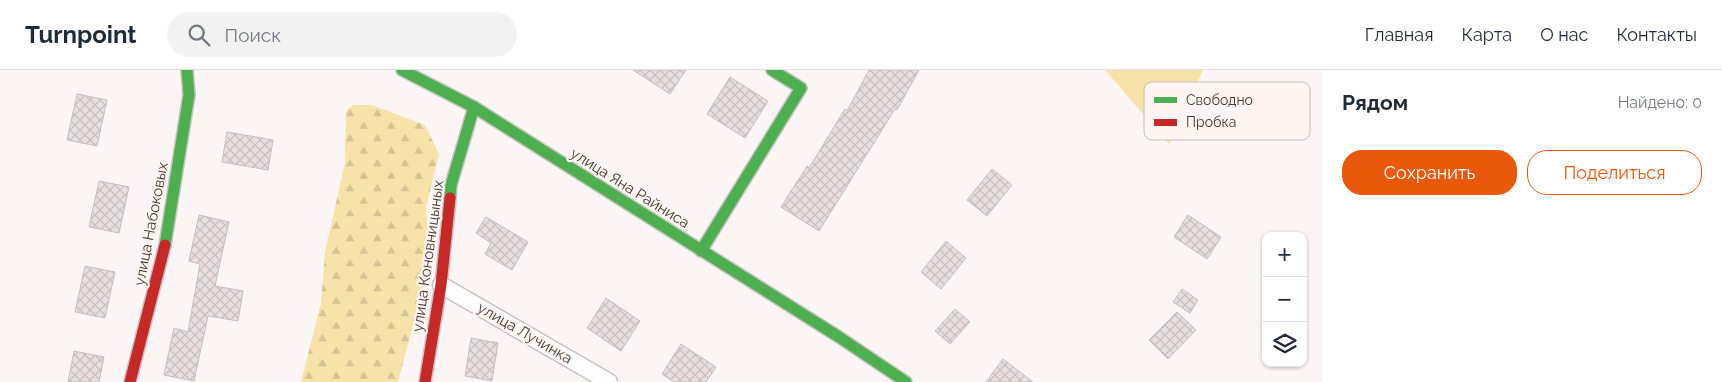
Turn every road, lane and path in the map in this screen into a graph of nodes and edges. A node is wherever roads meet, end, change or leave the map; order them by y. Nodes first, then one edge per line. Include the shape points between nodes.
1 (187, 70) edge
2 (402, 70) edge
3 (772, 70) edge
4 (474, 107) junction
5 (701, 251) junction
6 (441, 285) junction
7 (130, 382) edge
8 (425, 382) edge
9 (609, 382) edge
10 (906, 382) edge

1 - 7 street, улица Набоковых via 189,95 164,251
2 - 4 street, улица Яна Райниса
3 - 5 street via 801,88
4 - 5 street, улица Яна Райниса
4 - 6 street, улица Коновницыных via 451,186
5 - 10 street, улица Яна Райниса
6 - 8 street, улица Коновницыных
6 - 9 street, улица Лучинка

